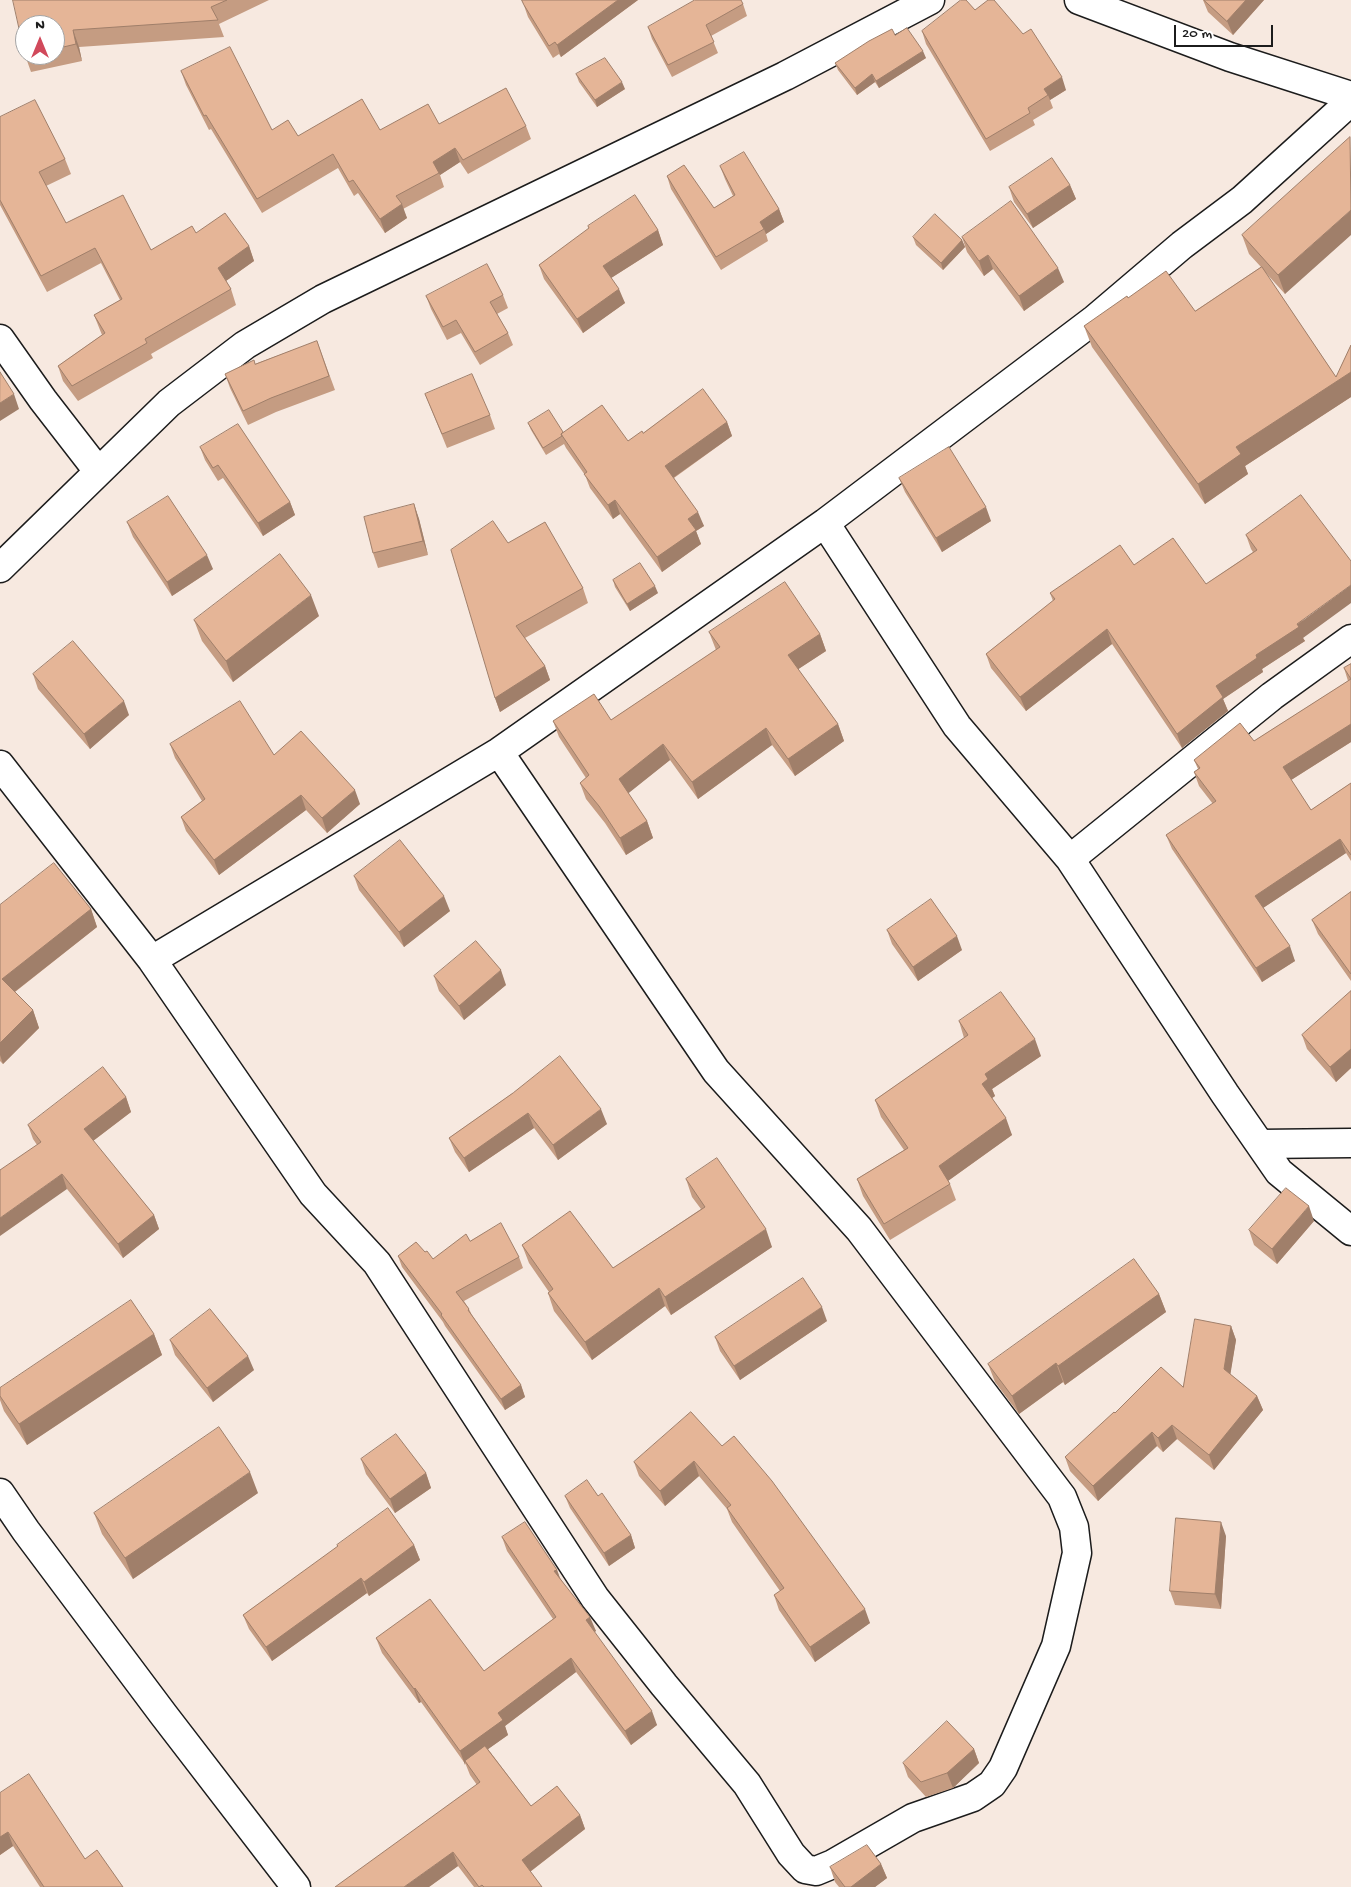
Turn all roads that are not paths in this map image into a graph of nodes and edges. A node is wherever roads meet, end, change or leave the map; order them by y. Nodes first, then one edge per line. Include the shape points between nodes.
1 (930, 0) edge
2 (1079, 0) edge
3 (1351, 96) edge
4 (1351, 101) edge
5 (0, 339) edge
6 (98, 471) junction
7 (824, 523) junction
8 (0, 568) edge
9 (1351, 638) edge
10 (499, 752) junction
11 (0, 765) edge
12 (1070, 859) junction
13 (152, 960) junction
14 (1351, 1143) edge
15 (1260, 1144) junction
16 (1351, 1231) edge
17 (0, 1493) edge
18 (296, 1887) edge

1 - 6 street via 785,76 323,299 245,346 168,403
2 - 3 street via 1230,57
4 - 7 street via 1242,200 1182,245 1095,319
5 - 6 street
6 - 8 street
7 - 10 street
7 - 12 street via 958,726
9 - 12 street via 1272,696
10 - 13 street
10 - 13 street via 716,1071 859,1229 1062,1498 1074,1527 1077,1553 1056,1646 1003,1768 992,1784 973,1797 913,1818 833,1864 816,1871 805,1869 791,1854 747,1784 595,1598 377,1263 313,1194
11 - 13 street
12 - 15 street
14 - 15 street
15 - 16 street via 1279,1172
17 - 18 street via 162,1714

